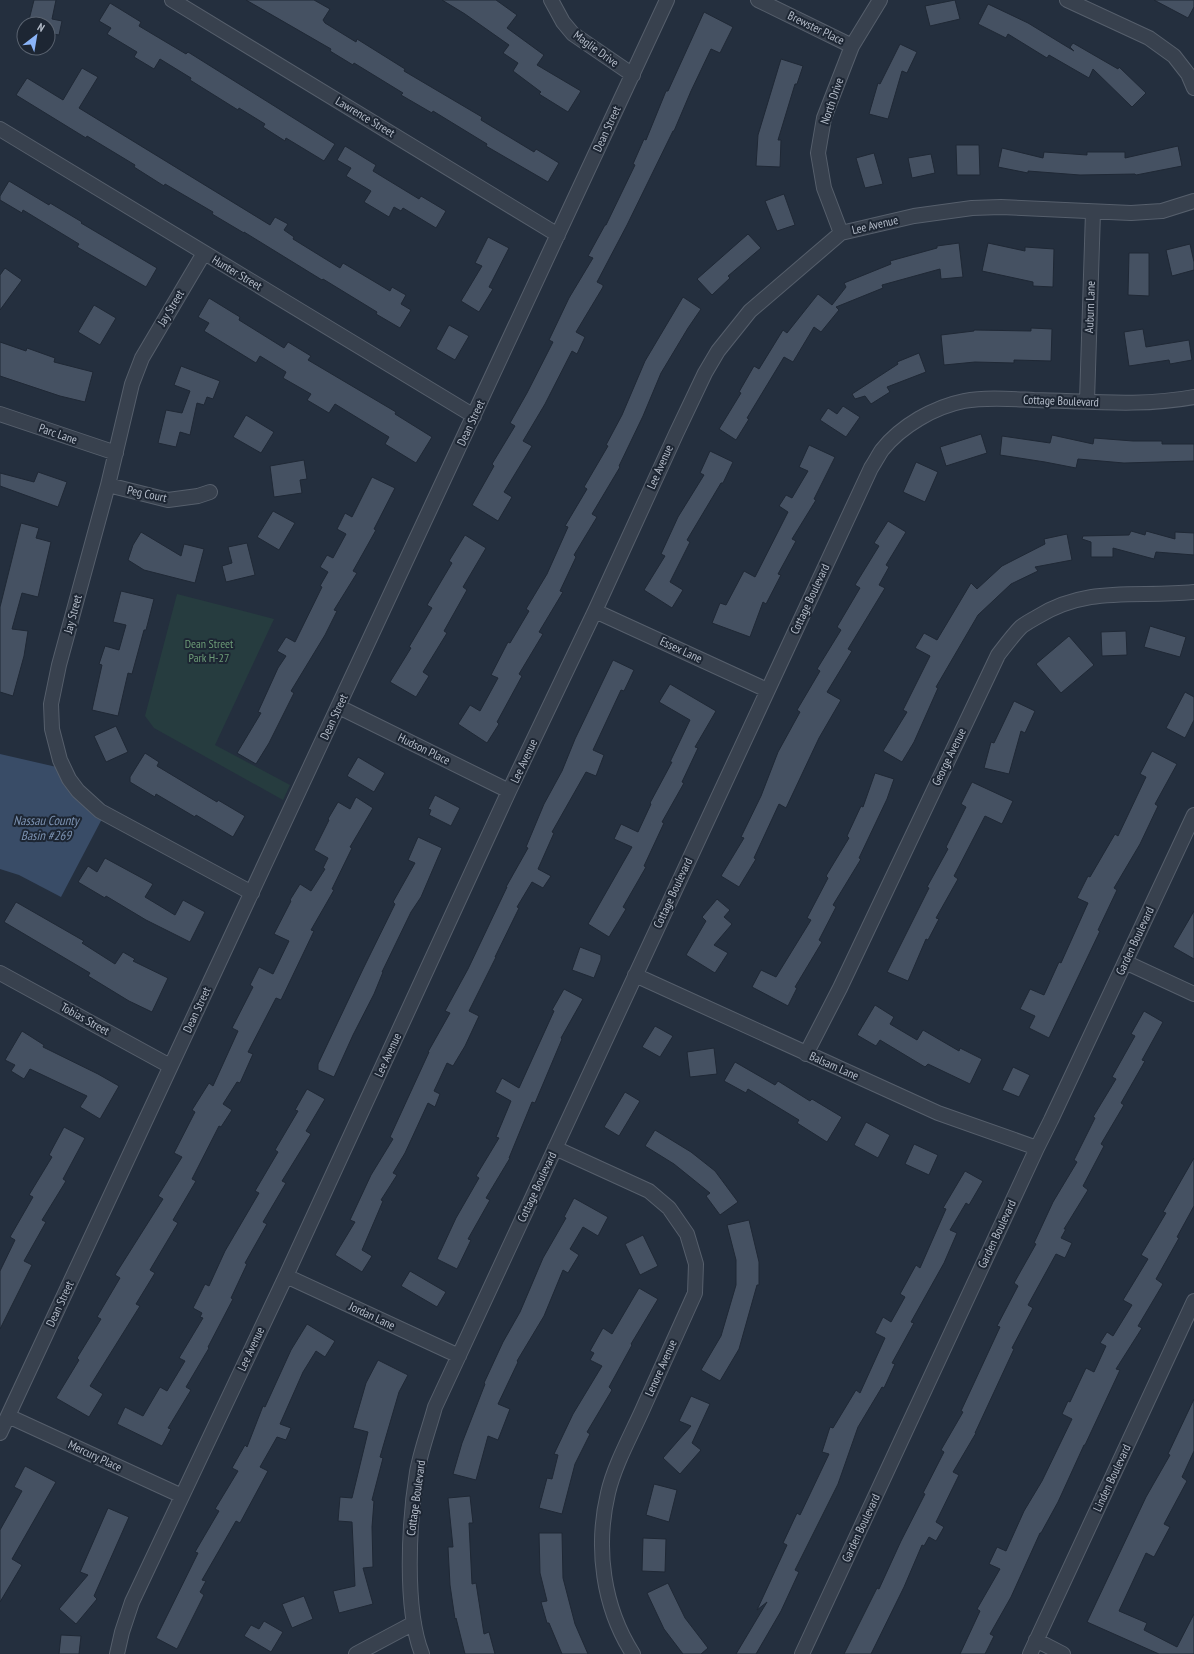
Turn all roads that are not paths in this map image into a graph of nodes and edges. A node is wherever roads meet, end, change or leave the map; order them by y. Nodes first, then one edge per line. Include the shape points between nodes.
1 (172, 0) edge
2 (551, 0) edge
3 (666, 0) edge
4 (758, 0) edge
5 (880, 0) edge
6 (1067, 0) edge
7 (852, 46) junction
8 (633, 75) junction
9 (1194, 88) edge
10 (0, 129) edge
11 (1194, 201) edge
12 (1093, 212) junction
13 (842, 233) junction
14 (558, 235) junction
15 (204, 253) junction
16 (1194, 398) edge
17 (1087, 401) junction
18 (0, 414) edge
19 (474, 416) junction
20 (116, 453) junction
21 (108, 485) junction
22 (210, 492) dead end
23 (1194, 592) edge
24 (595, 611) junction
25 (767, 690) junction
26 (339, 707) junction
27 (509, 791) junction
28 (1194, 815) edge
29 (252, 893) junction
30 (1125, 962) junction
31 (1, 974) edge
32 (635, 976) junction
33 (1194, 994) edge
34 (806, 1054) junction
35 (170, 1066) junction
36 (555, 1148) junction
37 (1037, 1148) junction
38 (286, 1276) junction
39 (1194, 1301) edge
40 (458, 1356) junction
41 (8, 1416) junction
42 (0, 1433) edge
43 (182, 1496) junction
44 (414, 1623) junction
45 (1036, 1640) junction
46 (117, 1654) edge
47 (356, 1654) edge
48 (422, 1654) edge
49 (633, 1654) edge
50 (802, 1654) edge
51 (1030, 1654) edge
52 (1063, 1654) edge

1 - 14 street, Lawrence Street
2 - 8 street, Maglie Drive via 573,34
3 - 8 street, Dean Street
4 - 7 street, Brewster Place
5 - 7 street, North Drive
6 - 9 street via 1149,38 1174,56 1188,74
7 - 13 street, North Drive via 824,118 818,154 824,188
8 - 14 street, Dean Street
10 - 15 street, Hunter Street
11 - 12 street, Lee Avenue via 1162,211
12 - 13 street, Lee Avenue via 972,208 914,216
12 - 17 street, Auburn Lane
13 - 24 street, Lee Avenue via 750,311 718,351 676,434
14 - 19 street, Dean Street
15 - 19 street, Hunter Street
15 - 20 street, Jay Street via 142,358 132,384
16 - 17 street, Cottage Boulevard via 1142,403
17 - 25 street, Cottage Boulevard via 964,401 928,414 897,434 882,450 871,468
18 - 20 street, Parc Lane
19 - 26 street, Dean Street
20 - 21 street, Jay Street
21 - 22 street, Peg Court via 168,500
21 - 29 street, Jay Street via 59,665 51,704 52,729 60,760 78,792 100,811
23 - 34 street, George Avenue via 1168,595 1088,596 1063,603 1022,626 998,655 840,988
24 - 25 street, Essex Lane
24 - 27 street, Lee Avenue
25 - 32 street, Cottage Boulevard
26 - 27 street, Hudson Place
26 - 29 street, Dean Street
27 - 38 street, Lee Avenue
28 - 30 street, Garden Boulevard
29 - 35 street, Dean Street
30 - 33 street
30 - 37 street, Garden Boulevard
31 - 35 street, Tobias Street
32 - 34 street, Balsam Lane
32 - 36 street, Cottage Boulevard
34 - 37 street, Balsam Lane via 938,1113
35 - 41 street, Dean Street
36 - 40 street, Cottage Boulevard
36 - 49 street, Lenore Avenue via 649,1191 669,1208 687,1234 696,1264 695,1293 608,1492 602,1530 604,1575 610,1605 626,1644
37 - 50 street, Garden Boulevard
38 - 40 street, Jordan Lane
38 - 43 street, Lee Avenue
39 - 45 street, Linden Boulevard
40 - 44 street, Cottage Boulevard via 435,1407 417,1472 410,1543
41 - 42 street, Dean Street
41 - 43 street, Mercury Place
43 - 46 street, Lee Avenue via 132,1602
44 - 47 street
44 - 48 street, Cottage Boulevard
45 - 51 street, Linden Boulevard
45 - 52 street

